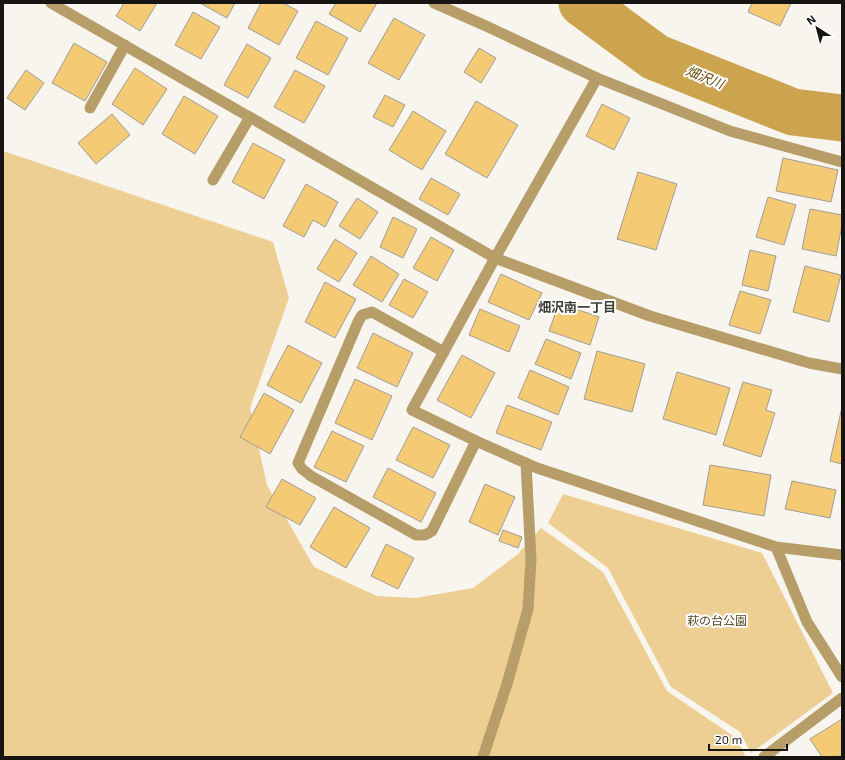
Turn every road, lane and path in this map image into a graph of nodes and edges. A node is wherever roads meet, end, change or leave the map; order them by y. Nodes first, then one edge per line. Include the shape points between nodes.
1 (51, 3) edge
2 (434, 3) edge
3 (125, 45) junction
4 (596, 78) junction
5 (90, 108) dead end
6 (250, 117) junction
7 (842, 162) edge
8 (213, 180) dead end
9 (495, 258) junction
10 (444, 352) junction
11 (842, 369) edge
12 (476, 441) junction
13 (526, 463) junction
14 (776, 547) junction
15 (842, 555) edge
16 (842, 677) edge
17 (842, 698) edge
18 (483, 757) edge
19 (764, 757) edge

1 - 3 street
2 - 4 street
3 - 5 street
3 - 6 street
4 - 7 street via 730,131
4 - 9 street
6 - 8 street
6 - 9 street
9 - 10 street
9 - 11 street via 650,316 809,363
10 - 12 street via 412,410
10 - 12 street via 372,312 362,315 298,463 311,476 416,535 425,534 432,531
12 - 13 street
13 - 14 street
13 - 18 street via 531,560 528,610
14 - 15 street
14 - 16 street via 807,622
17 - 19 street

